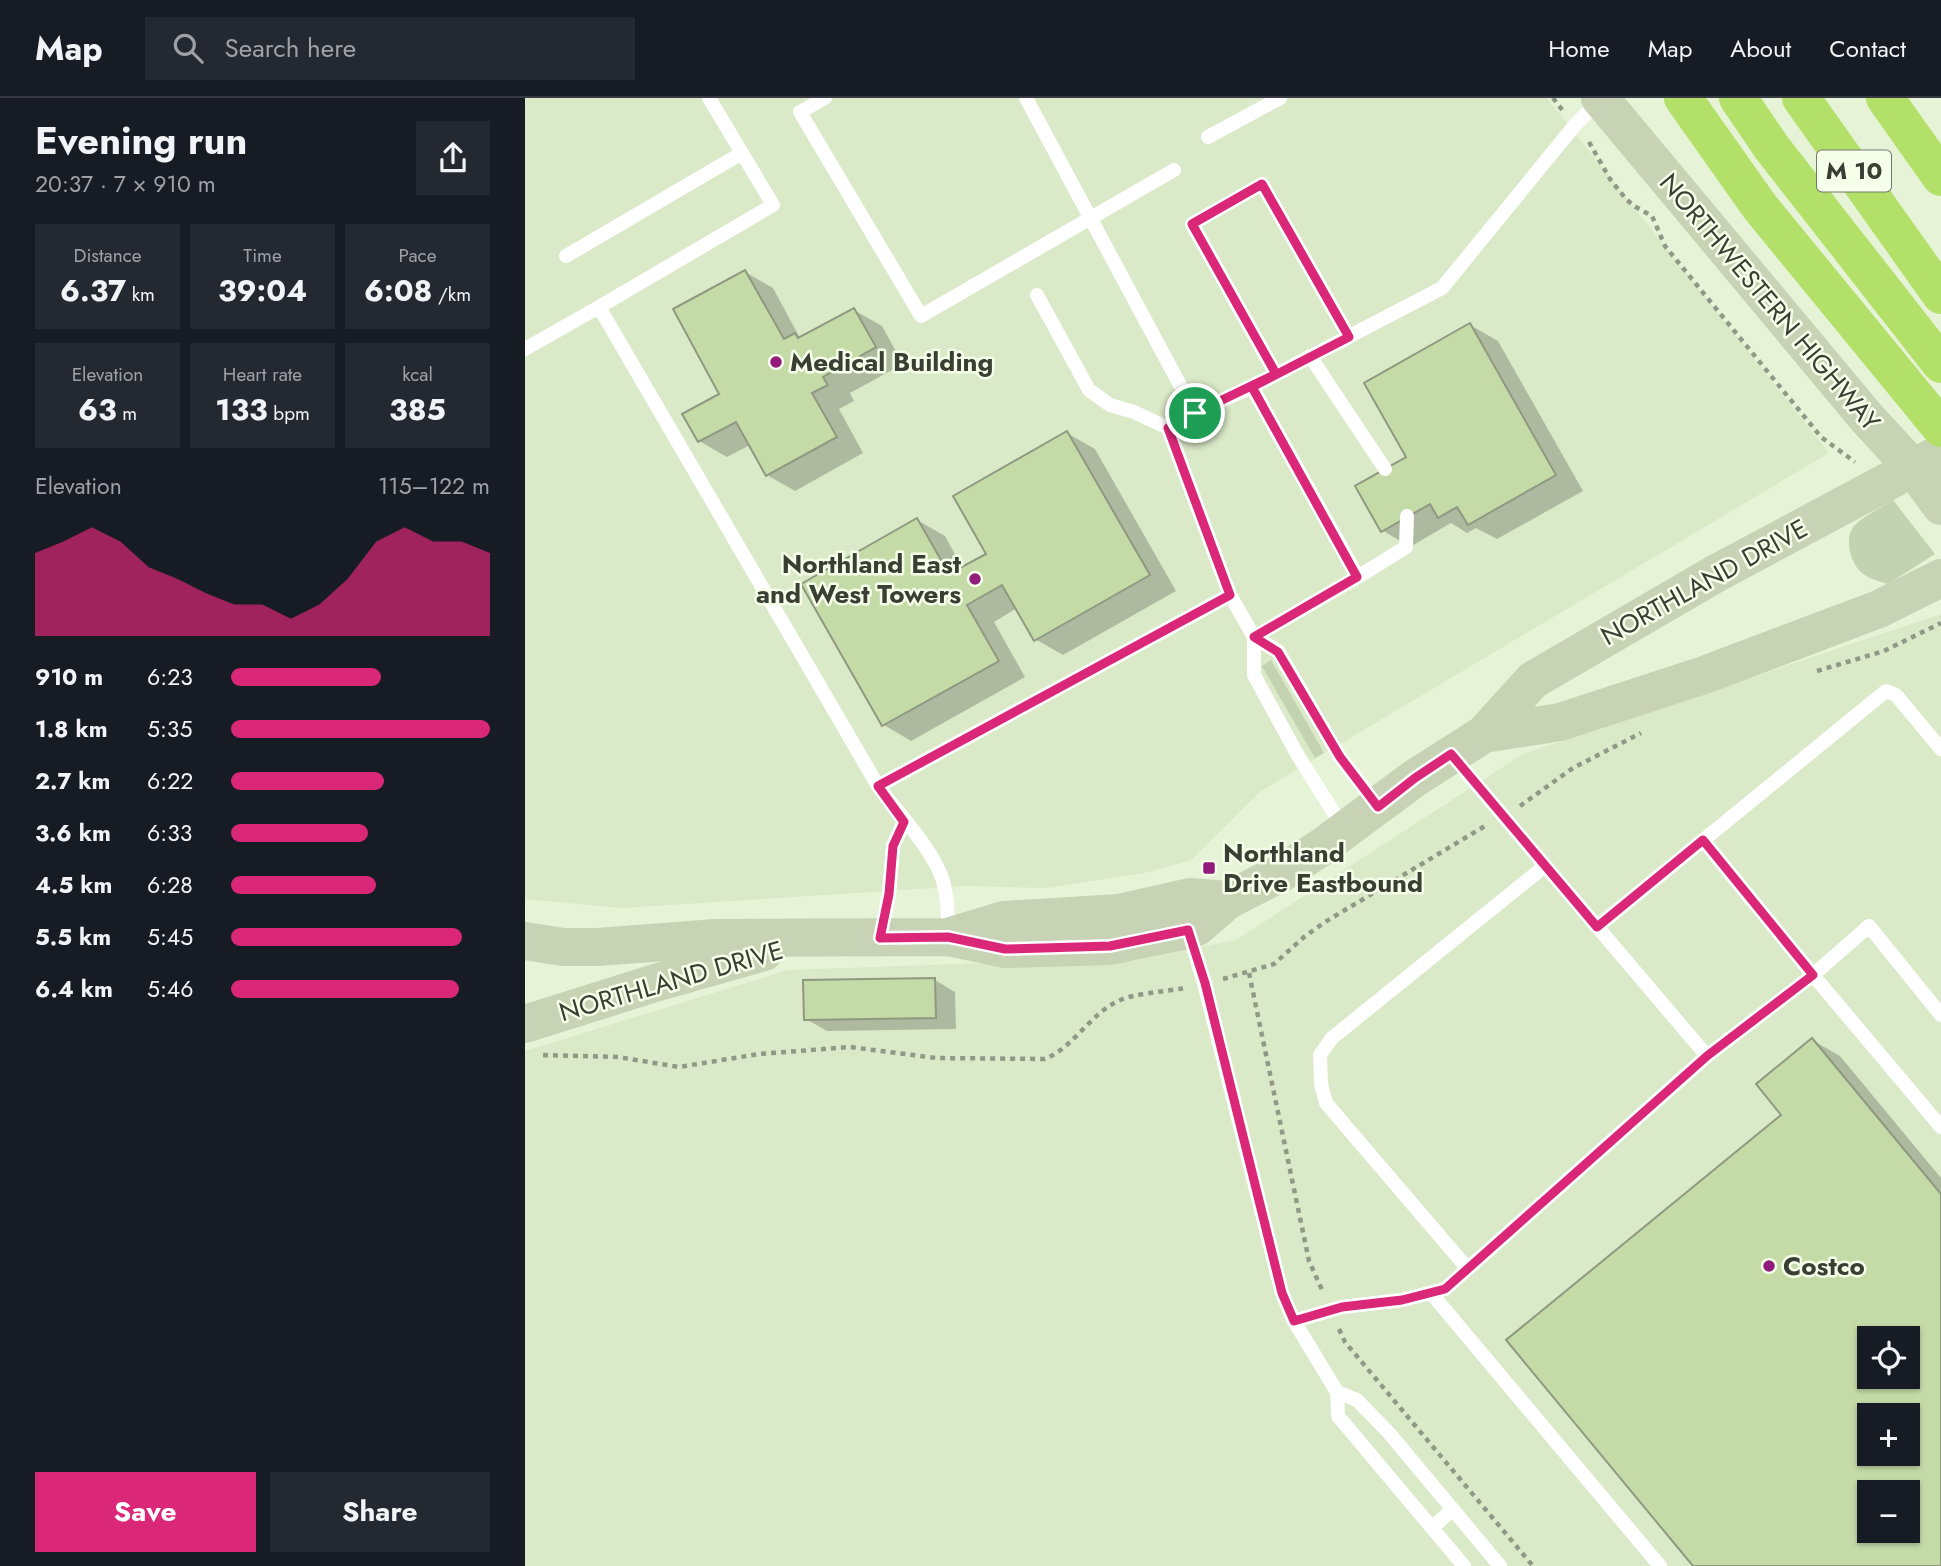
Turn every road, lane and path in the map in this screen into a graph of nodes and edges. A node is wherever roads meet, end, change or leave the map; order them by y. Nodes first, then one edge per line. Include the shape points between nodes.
1 (709, 98) edge
2 (825, 98) edge
3 (1026, 98) edge
4 (1280, 98) edge
5 (1683, 98) edge
6 (1738, 98) edge
7 (1801, 98) edge
8 (1885, 98) edge
9 (1600, 99) edge
10 (1207, 137) dead end
11 (1595, 150) dead end
12 (742, 153) junction
13 (1174, 170) dead end
14 (1941, 177) edge
15 (1090, 218) junction
16 (566, 256) dead end
17 (1037, 295) dead end
18 (1941, 295) edge
19 (599, 307) junction
20 (1349, 337) junction
21 (525, 349) edge
22 (1310, 356) junction
23 (1941, 364) edge
24 (1276, 374) junction
25 (1252, 387) junction
26 (1195, 413) junction
27 (1168, 428) junction
28 (1931, 452) edge
29 (1845, 455) dead end
30 (1385, 469) dead end
31 (1941, 506) edge
32 (1408, 516) dead end
33 (1357, 577) junction
34 (1941, 578) edge
35 (1230, 595) junction
36 (1941, 624) edge
37 (1254, 637) junction
38 (1884, 651) dead end
39 (1484, 734) junction
40 (1941, 749) edge
41 (1451, 754) junction
42 (1573, 768) dead end
43 (878, 786) junction
44 (1520, 806) dead end
45 (1378, 807) junction
46 (904, 822) junction
47 (1486, 825) dead end
48 (1345, 831) junction
49 (1703, 840) junction
50 (1545, 866) junction
51 (1228, 900) junction
52 (1597, 927) junction
53 (1188, 930) junction
54 (948, 937) junction
55 (880, 938) junction
56 (818, 939) junction
57 (525, 941) edge
58 (1813, 975) junction
59 (1233, 977) dead end
60 (1165, 992) dead end
61 (1941, 1015) edge
62 (529, 1041) edge
63 (1707, 1056) junction
64 (1941, 1127) edge
65 (1468, 1269) junction
66 (1431, 1293) junction
67 (1294, 1321) junction
68 (1337, 1392) junction
69 (1453, 1509) junction
70 (1432, 1528) junction
71 (1464, 1566) edge
72 (1500, 1566) edge
73 (1660, 1566) edge

1 - 12 lane
2 - 15 lane via 800,112 921,316
3 - 15 lane
4 - 10 lane
5 - 28 highway
6 - 23 highway
7 - 18 highway, M 10
8 - 14 highway, M 10
9 - 20 lane via 1442,288
9 - 28 main road, NORTHWESTERN HIGHWAY via 1866,417
11 - 29 path via 1610,179 1634,206 1652,216 1665,246 1821,437
12 - 16 lane
12 - 19 lane via 773,205
13 - 15 lane
15 - 26 lane
17 - 27 lane via 1089,390 1110,405
19 - 21 lane
19 - 43 lane
20 - 22 lane
20 - 24 lane via 1262,184 1192,224
22 - 24 lane
22 - 30 lane
24 - 25 lane
25 - 26 lane
25 - 33 lane
26 - 27 lane
27 - 35 lane
28 - 31 main road, NORTHWESTERN HIGHWAY
28 - 39 main road, NORTHLAND DRIVE via 1533,680
32 - 33 lane via 1406,547
33 - 37 lane
34 - 39 main road, NORTHLAND DRIVE via 1879,609 1705,675 1560,722
35 - 37 lane
35 - 43 lane
36 - 38 path
37 - 45 lane via 1278,652 1340,757
37 - 48 lane via 1254,675
39 - 41 main road, NORTHLAND DRIVE
40 - 49 lane via 1896,695 1886,691
41 - 45 main road, NORTHLAND DRIVE
41 - 50 lane
42 - 44 path
43 - 46 lane
45 - 48 main road, NORTHLAND DRIVE
46 - 54 lane via 923,843 942,878
46 - 55 lane via 893,846
47 - 59 path via 1325,922 1274,964
48 - 51 main road, NORTHLAND DRIVE via 1283,872
49 - 52 lane
49 - 58 lane
50 - 52 lane
50 - 65 lane via 1332,1038 1320,1055 1326,1103
51 - 53 main road, NORTHLAND DRIVE
51 - 54 main road, NORTHLAND DRIVE via 1190,897 1119,913 1004,920
52 - 63 lane
53 - 54 main road, NORTHLAND DRIVE via 1110,946 1043,948 1005,949
53 - 67 lane via 1282,1293
54 - 55 main road, NORTHLAND DRIVE
55 - 56 main road, NORTHLAND DRIVE
56 - 57 main road, NORTHLAND DRIVE via 716,938 598,947
56 - 62 main road, NORTHLAND DRIVE via 691,972
58 - 61 lane via 1869,926
58 - 63 lane
58 - 64 lane
60 - 62 path via 1119,1001 1101,1012 1060,1053 1045,1059 936,1058 850,1047 759,1054 679,1067 618,1057 540,1055
63 - 65 lane
65 - 66 lane via 1445,1289
66 - 67 lane via 1342,1307
66 - 73 lane
67 - 68 lane
68 - 69 lane via 1357,1400
68 - 70 lane via 1338,1416
69 - 70 lane
69 - 72 lane
70 - 71 lane

